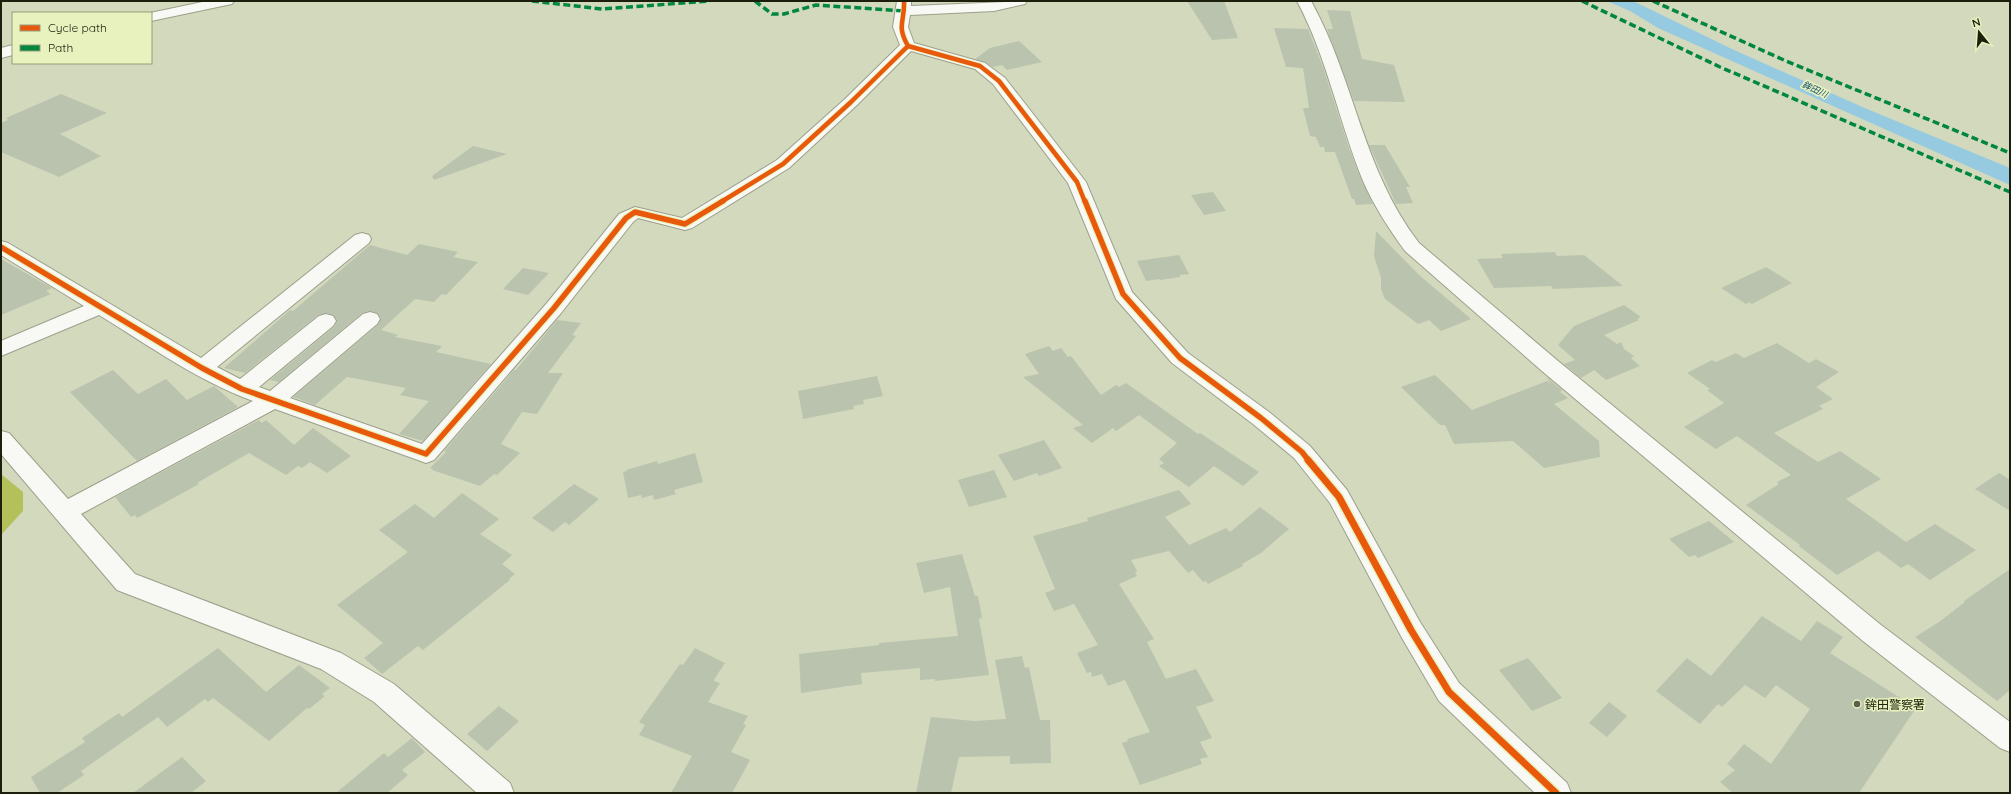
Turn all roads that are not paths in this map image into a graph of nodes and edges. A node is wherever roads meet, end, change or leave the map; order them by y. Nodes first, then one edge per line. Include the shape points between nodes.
1 (227, 1) edge
2 (1020, 1) edge
3 (1304, 1) edge
4 (904, 6) edge
5 (152, 17) edge
6 (908, 46) junction
7 (12, 50) edge
8 (1, 53) edge
9 (362, 239) dead end
10 (1, 247) edge
11 (101, 306) junction
12 (370, 319) dead end
13 (326, 321) dead end
14 (1, 349) edge
15 (202, 368) junction
16 (242, 389) junction
17 (273, 400) junction
18 (1, 439) edge
19 (64, 512) junction
20 (2010, 739) edge
21 (499, 793) edge
22 (1556, 793) edge

1 - 5 street
2 - 4 street via 987,8
3 - 20 street via 1320,34 1371,180 1384,208 1412,247 1556,371 1866,628
4 - 6 street via 900,34
6 - 17 street via 783,164 685,224 635,212 626,218 554,308 426,454
6 - 22 street via 980,66 999,81 1078,182 1123,294 1180,358 1302,452 1339,497 1411,630 1450,692
7 - 8 street
9 - 15 street
10 - 11 street
11 - 14 street
11 - 15 street
12 - 17 street
13 - 16 street
15 - 16 street
16 - 17 street
17 - 19 street
18 - 19 street
19 - 21 street via 126,582 331,661 384,693

